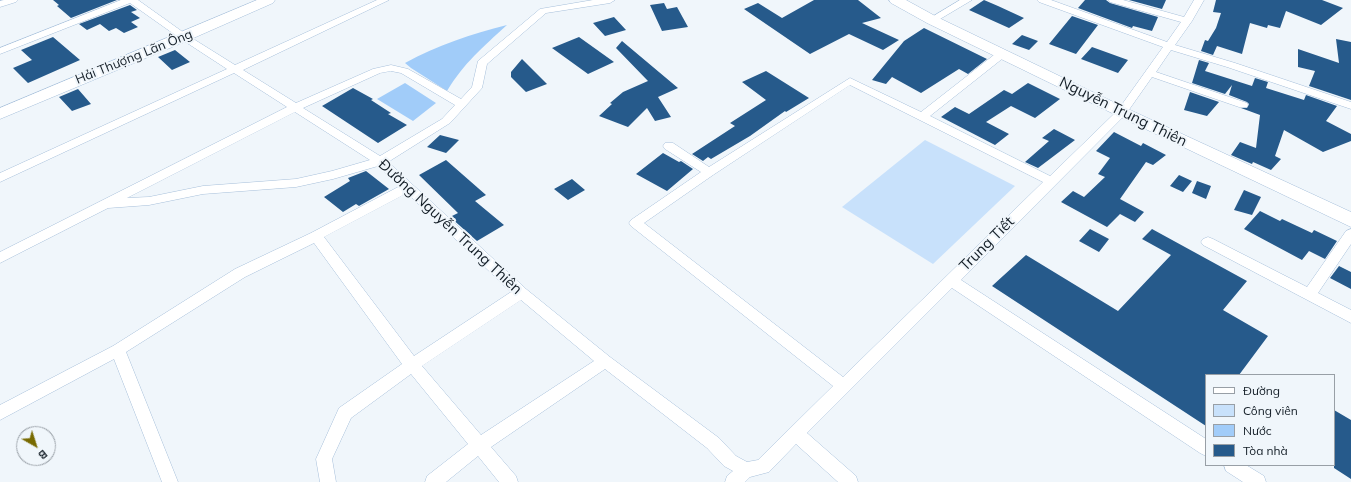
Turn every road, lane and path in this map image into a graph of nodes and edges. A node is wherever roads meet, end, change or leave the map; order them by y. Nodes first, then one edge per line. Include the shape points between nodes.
1 (13, 0) edge
2 (131, 0) edge
3 (268, 0) edge
4 (384, 0) edge
5 (610, 0) edge
6 (896, 0) edge
7 (967, 0) edge
8 (1042, 0) edge
9 (1113, 0) edge
10 (1199, 0) edge
11 (0, 4) edge
12 (932, 20) junction
13 (1187, 21) junction
14 (184, 37) junction
15 (1169, 46) junction
16 (0, 51) edge
17 (1003, 53) junction
18 (234, 69) junction
19 (1150, 73) junction
20 (462, 104) junction
21 (1242, 105) dead end
22 (1351, 106) edge
23 (296, 107) junction
24 (1122, 112) junction
25 (0, 114) edge
26 (922, 117) junction
27 (669, 146) dead end
28 (380, 161) junction
29 (709, 172) junction
30 (0, 178) edge
31 (1051, 181) junction
32 (408, 187) junction
33 (106, 204) junction
34 (1351, 220) edge
35 (1351, 234) edge
36 (316, 236) junction
37 (1208, 242) dead end
38 (0, 258) edge
39 (951, 280) junction
40 (521, 294) junction
41 (1309, 295) junction
42 (1351, 317) edge
43 (118, 350) junction
44 (605, 361) junction
45 (412, 365) junction
46 (844, 386) junction
47 (0, 413) edge
48 (796, 434) junction
49 (479, 446) junction
50 (1205, 447) edge
51 (1234, 466) edge
52 (750, 470) junction
53 (170, 482) edge
54 (328, 482) edge
55 (433, 482) edge
56 (510, 482) edge
57 (733, 482) edge
58 (850, 482) edge
59 (1258, 482) edge

1 - 11 street
2 - 14 street, Đường Nguyễn Trung Thiên
2 - 16 street
3 - 14 street, Hải Thượng Lãn Ông
4 - 18 street
5 - 20 street via 543,11 482,63 477,88
6 - 12 street, Nguyễn Trung Thiên
7 - 12 street
8 - 15 street
9 - 13 street
10 - 13 street, Trung Tiết
12 - 17 street, Nguyễn Trung Thiên
13 - 15 street, Trung Tiết
14 - 18 street, Đường Nguyễn Trung Thiên
14 - 25 street, Hải Thượng Lãn Ông
15 - 19 street, Trung Tiết
15 - 22 street
17 - 24 street, Nguyễn Trung Thiên
17 - 26 street
18 - 23 street, Đường Nguyễn Trung Thiên
18 - 30 street
19 - 21 street
19 - 24 street, Trung Tiết
20 - 23 street via 404,71 391,68 354,80
20 - 28 street via 446,121
23 - 28 street, Đường Nguyễn Trung Thiên
23 - 33 street
24 - 31 street, Trung Tiết
24 - 34 street, Nguyễn Trung Thiên
26 - 29 street via 850,81
26 - 31 street
27 - 29 street
28 - 32 street, Đường Nguyễn Trung Thiên
28 - 33 street via 296,183 203,190 149,201
29 - 46 street via 635,223
31 - 39 street, Trung Tiết
32 - 36 street
32 - 40 street, Đường Nguyễn Trung Thiên
33 - 38 street
35 - 41 street
36 - 43 street via 240,273
36 - 45 street
37 - 41 street
39 - 46 street, Trung Tiết
39 - 50 street
40 - 44 street, Đường Nguyễn Trung Thiên
40 - 45 street
41 - 42 street
43 - 47 street
43 - 53 street
44 - 49 street
44 - 52 street, Đường Nguyễn Trung Thiên via 713,443 730,461
45 - 49 street
45 - 54 street via 345,413 324,459
46 - 48 street, Trung Tiết
48 - 52 street, Trung Tiết via 764,466
48 - 58 street
49 - 55 street
49 - 56 street
51 - 59 street
52 - 57 street, Trung Tiết

